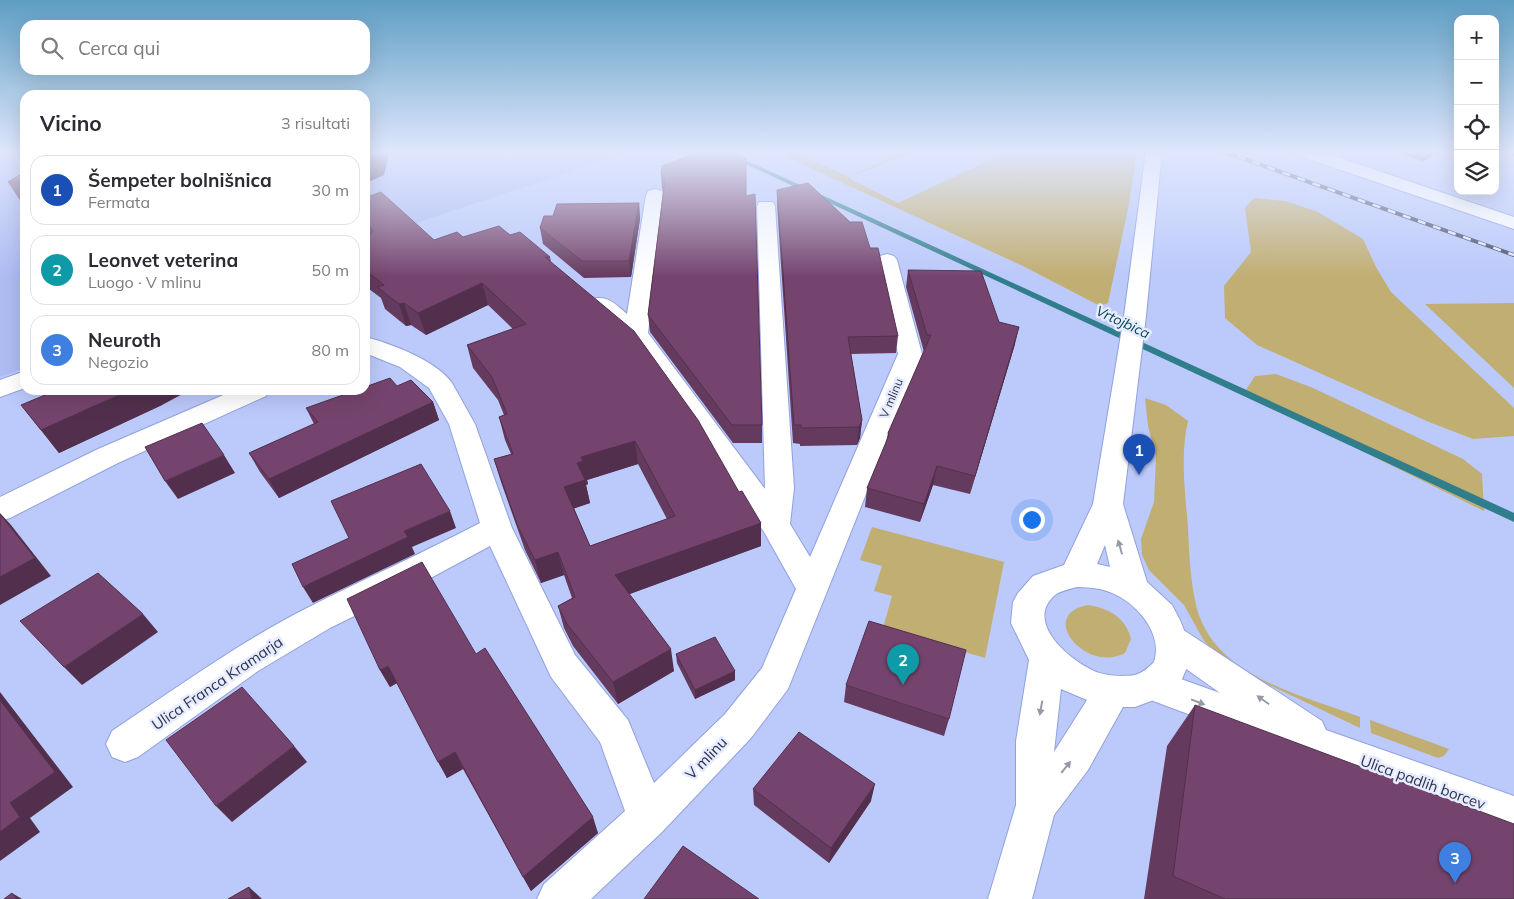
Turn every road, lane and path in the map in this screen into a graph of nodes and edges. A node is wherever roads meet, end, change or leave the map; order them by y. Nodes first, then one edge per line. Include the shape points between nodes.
1 (1149, 193) edge
2 (1426, 193) edge
3 (655, 195) dead end
4 (766, 206) dead end
5 (1514, 223) edge
6 (887, 260) dead end
7 (582, 289) edge
8 (636, 333) junction
9 (370, 346) edge
10 (20, 382) edge
11 (0, 389) edge
12 (246, 395) edge
13 (1108, 504) junction
14 (0, 510) edge
15 (775, 524) junction
16 (497, 528) junction
17 (1076, 574) junction
18 (811, 587) junction
19 (1133, 590) junction
20 (1174, 641) junction
21 (1048, 660) junction
22 (1153, 685) junction
23 (1112, 692) junction
24 (125, 744) dead end
25 (1331, 748) junction
26 (1036, 804) junction
27 (1514, 816) edge
28 (648, 818) junction
29 (559, 899) edge
30 (1010, 899) edge

1 - 13 street
2 - 5 street
3 - 8 street
4 - 15 street via 780,488
6 - 18 street, V mlinu via 910,354
7 - 8 street
8 - 15 street
9 - 16 street via 409,362 439,383 462,424
10 - 11 street
12 - 14 street via 108,456
13 - 17 street
19 -> 13 street
15 - 18 street
16 - 24 street, Ulica Franca Kramarja via 318,618 246,660
16 - 28 street via 563,666 616,732
17 - 19 street via 1105,578
17 - 21 street via 1043,584 1033,595 1028,610 1028,626 1035,643
18 - 28 street, V mlinu via 775,678 738,726
19 - 20 street via 1160,612
20 - 22 street via 1174,658 1166,674
25 -> 20 street, Ulica padlih borcev
21 - 23 street via 1066,675 1088,686
21 -> 26 street via 1035,741
22 - 23 street via 1134,691
22 -> 25 street, Ulica padlih borcev via 1250,722
26 -> 23 street via 1074,757
25 - 27 street, Ulica padlih borcev
26 - 30 street
28 - 29 street, V mlinu

